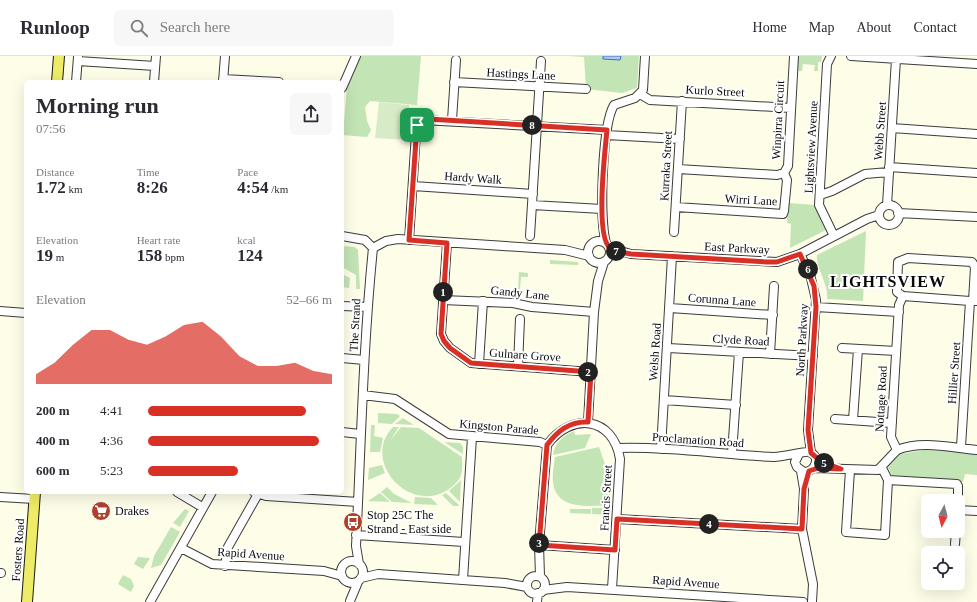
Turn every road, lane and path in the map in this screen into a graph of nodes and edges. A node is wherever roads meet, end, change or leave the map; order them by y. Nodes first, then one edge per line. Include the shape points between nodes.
1 (59, 56) edge
2 (156, 56) edge
3 (225, 56) edge
4 (356, 56) edge
5 (645, 56) edge
6 (794, 56) edge
7 (831, 56) edge
8 (851, 56) edge
9 (78, 59) edge
10 (896, 59) junction
11 (456, 60) dead end
12 (541, 61) dead end
13 (977, 64) edge
14 (155, 66) junction
15 (57, 80) edge
16 (76, 80) edge
17 (154, 80) edge
18 (223, 80) edge
19 (454, 82) junction
20 (344, 83) edge
21 (540, 87) junction
22 (586, 89) dead end
23 (640, 94) junction
24 (682, 102) junction
25 (791, 108) junction
26 (452, 120) junction
27 (538, 125) junction
28 (892, 128) junction
29 (606, 132) junction
30 (977, 134) edge
31 (680, 139) junction
32 (678, 170) junction
33 (889, 170) junction
34 (784, 173) junction
35 (977, 173) edge
36 (413, 186) junction
37 (533, 194) junction
38 (820, 195) junction
39 (532, 205) junction
40 (887, 205) junction
41 (676, 207) junction
42 (602, 213) junction
43 (898, 213) junction
44 (879, 215) junction
45 (977, 217) edge
46 (674, 232) dead end
47 (344, 236) edge
48 (530, 236) dead end
49 (834, 236) junction
50 (409, 240) junction
51 (447, 243) junction
52 (593, 243) junction
53 (608, 245) junction
54 (373, 248) junction
55 (565, 250) junction
56 (631, 254) junction
57 (800, 254) junction
58 (672, 256) junction
59 (591, 258) junction
60 (606, 261) junction
61 (598, 281) junction
62 (774, 286) dead end
63 (900, 294) junction
64 (443, 300) junction
65 (973, 301) edge
66 (484, 302) junction
67 (344, 306) edge
68 (367, 307) junction
69 (816, 307) junction
70 (670, 308) junction
71 (0, 311) edge
72 (594, 312) junction
73 (898, 312) junction
74 (24, 313) edge
75 (772, 315) junction
76 (520, 319) dead end
77 (668, 348) junction
78 (842, 348) dead end
79 (858, 349) junction
80 (896, 351) junction
81 (739, 352) junction
82 (770, 354) junction
83 (813, 356) junction
84 (344, 358) edge
85 (364, 360) junction
86 (479, 364) junction
87 (518, 366) junction
88 (591, 372) junction
89 (363, 395) junction
90 (664, 400) junction
91 (736, 405) junction
92 (835, 419) dead end
93 (853, 420) junction
94 (588, 422) junction
95 (892, 423) junction
96 (344, 432) edge
97 (360, 434) junction
98 (472, 437) junction
99 (547, 445) junction
100 (961, 447) junction
101 (619, 448) junction
102 (661, 449) junction
103 (897, 450) junction
104 (977, 450) edge
105 (732, 454) junction
106 (807, 454) junction
107 (775, 457) junction
108 (796, 464) junction
109 (882, 468) junction
110 (841, 469) junction
111 (808, 470) junction
112 (850, 470) junction
113 (888, 480) junction
114 (34, 494) edge
115 (180, 494) edge
116 (211, 494) edge
117 (261, 494) edge
118 (958, 494) edge
119 (0, 497) edge
120 (358, 502) junction
121 (202, 508) junction
122 (965, 510) edge
123 (977, 511) edge
124 (617, 519) junction
125 (802, 529) junction
126 (356, 534) junction
127 (955, 538) edge
128 (464, 542) junction
129 (955, 544) dead end
130 (539, 545) junction
131 (356, 546) junction
132 (180, 548) junction
133 (615, 550) junction
134 (347, 564) junction
135 (225, 566) junction
136 (360, 566) junction
137 (324, 571) junction
138 (378, 574) junction
139 (345, 579) junction
140 (360, 580) junction
141 (463, 580) junction
142 (535, 587) edge
143 (612, 590) junction
144 (27, 602) edge
145 (151, 602) edge
146 (350, 602) edge
147 (533, 602) edge
148 (803, 602) edge
149 (812, 602) edge

1 - 15 main road
2 - 14 street
3 - 18 street
4 - 20 street
5 - 23 street via 644,82
6 - 25 street, Winpirra Circuit
7 - 38 street, Lightsview Avenue via 827,64
8 - 10 street
9 - 14 street
9 - 16 street
10 - 13 street
10 - 28 street, Webb Street
11 - 19 street
12 - 21 street
14 - 17 street
19 - 21 street, Hastings Lane
19 - 26 street
21 - 22 street, Hastings Lane
21 - 27 street
23 - 24 street, Kurlo Street via 650,100
23 - 29 street via 614,105
24 - 25 street, Kurlo Street
24 - 31 street, Kurraka Street
25 - 34 street, Winpirra Circuit via 788,166
26 - 27 street
26 - 36 street via 428,119 419,122
27 - 29 street
27 - 37 street
28 - 30 street
28 - 33 street, Webb Street
29 - 31 street
29 - 42 street
31 - 32 street, Kurraka Street
32 - 34 street, Winpirra Circuit via 777,175
32 - 41 street, Kurraka Street
33 - 35 street
33 - 38 street via 865,174 832,192
33 - 40 street, Webb Street
34 - 41 street, Wirri Lane via 787,185 784,212 781,214
36 - 37 street, Hardy Walk
36 - 50 street
37 - 39 street
38 - 49 street, Lightsview Avenue via 819,206
39 - 42 street
39 - 48 street
40 - 43 street via 894,207
40 - 44 street
41 - 46 street, Kurraka Street
42 - 52 street
42 - 53 street
43 - 44 street via 897,220 890,225 883,222
43 - 45 street
44 - 49 street, East Parkway
47 - 54 street via 365,240
49 - 57 street, East Parkway
50 - 51 street
50 - 54 street via 386,241
51 - 55 street
51 - 64 street, Gulnare Grove
52 - 53 street via 601,241
52 - 55 street
52 - 59 street via 588,250
53 - 56 street, East Parkway
53 - 60 street via 610,254
54 - 68 street, The Strand
55 - 59 street
56 - 58 street, East Parkway
56 - 60 street, East Parkway
57 - 58 street, East Parkway via 777,262
57 - 69 street, North Parkway via 814,286
58 - 70 street, Welsh Road
59 - 60 street via 598,263
59 - 61 street
60 - 61 street
61 - 72 street
62 - 75 street
63 - 65 street
63 - 65 street, Hillier Street via 898,262 908,258 972,262 975,267
63 - 73 street, Nottage Road
64 - 66 street, Gandy Lane
64 - 86 street, Gulnare Grove via 441,334 444,341 471,363
65 - 100 street, Hillier Street
66 - 72 street, Gandy Lane
66 - 86 street
67 - 68 street
68 - 85 street, The Strand
69 - 73 street
69 - 83 street, North Parkway
70 - 75 street, Corunna Lane
70 - 77 street, Welsh Road
71 - 74 street
72 - 88 street
73 - 80 street, Nottage Road
75 - 82 street
76 - 87 street
77 - 81 street, Clyde Road
77 - 90 street, Welsh Road
78 - 79 street
79 - 80 street
79 - 93 street
80 - 95 street, Nottage Road
81 - 82 street, Clyde Road
81 - 91 street
82 - 83 street, Clyde Road
83 - 106 street, North Parkway
84 - 85 street
85 - 89 street, The Strand
86 - 87 street, Gulnare Grove
87 - 88 street, Gulnare Grove
88 - 94 street
89 - 97 street, The Strand
89 - 98 street, Kingston Parade via 395,399 449,434
90 - 91 street
90 - 102 street, Welsh Road
91 - 105 street
92 - 93 street
93 - 95 street
94 - 99 street via 569,426 555,434
94 - 101 street, Francis Street via 602,428 613,437
95 - 103 street, Nottage Road via 891,437
96 - 97 street
97 - 120 street, The Strand
98 - 99 street, Kingston Parade via 540,442
98 - 128 street
99 - 130 street
100 - 103 street via 924,445
100 - 104 street
101 - 102 street, Proclamation Road
101 - 124 street, Francis Street
102 - 105 street, Proclamation Road
103 - 109 street
105 - 107 street, Proclamation Road
106 - 107 street, Proclamation Road
106 - 108 street via 796,459
106 - 110 street
106 - 111 street via 816,463
107 - 108 street, Proclamation Road
108 - 111 street
109 - 112 street via 873,471
109 - 113 street
110 - 111 street
110 - 112 street
111 - 125 street via 804,489
112 - 113 street via 846,532 885,535
113 - 118 street via 957,484
114 - 119 street
114 - 144 main road, Fosters Road
115 - 121 street
116 - 121 street
117 - 120 street
117 - 135 street via 228,547
120 - 126 street, The Strand
121 - 132 street
122 - 123 street
124 - 125 street
124 - 133 street, Francis Street
125 - 149 street via 813,584
126 - 128 street
126 - 131 street, The Strand
127 - 129 street
128 - 141 street
130 - 133 street
130 - 142 street
131 - 134 street, The Strand
131 - 136 street, The Strand
132 - 135 street, Rapid Avenue via 206,562
132 - 145 street
133 - 143 street, Francis Street
134 - 136 street, Rapid Avenue
134 - 137 street, Rapid Avenue
134 - 139 street, The Strand via 342,571
135 - 137 street, Rapid Avenue
136 - 138 street, Rapid Avenue
136 - 140 street, The Strand
137 - 139 street, Rapid Avenue
138 - 140 street, Rapid Avenue
138 - 141 street, Rapid Avenue
139 - 140 street, Rapid Avenue
139 - 146 street
140 - 146 street
141 - 142 street, Rapid Avenue
142 - 143 street, Rapid Avenue
142 - 147 street
143 - 148 street, Rapid Avenue

